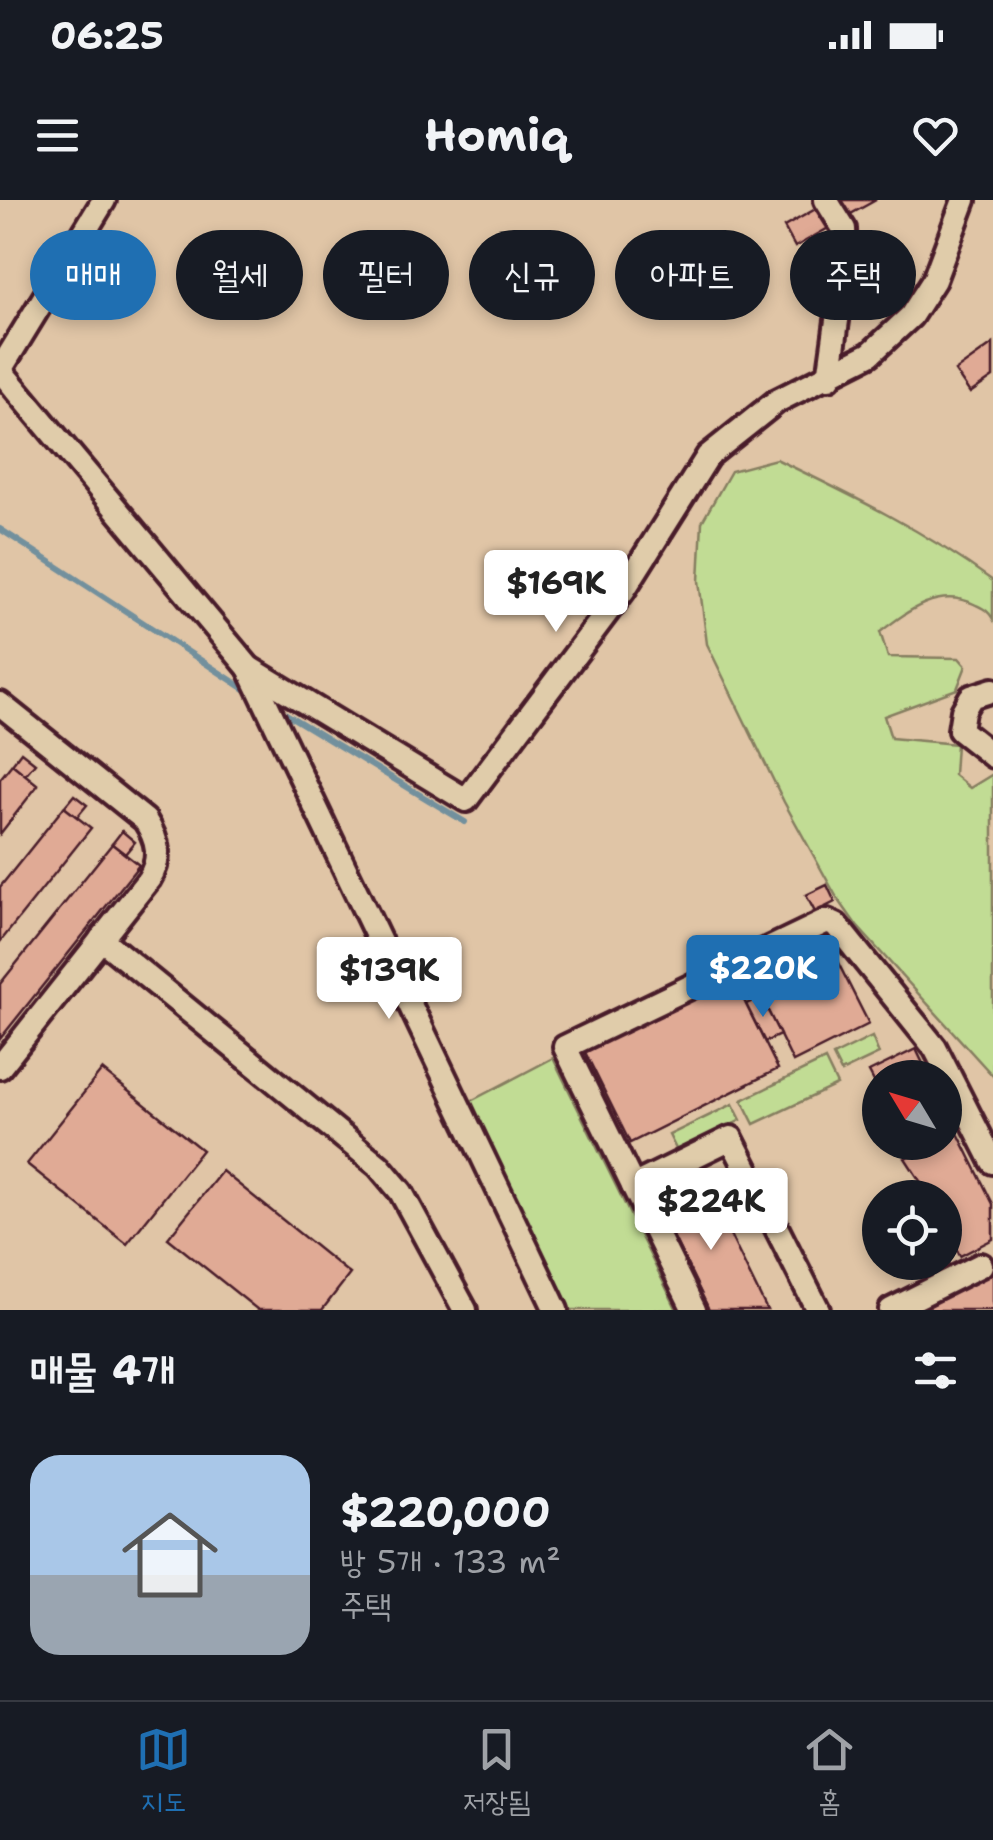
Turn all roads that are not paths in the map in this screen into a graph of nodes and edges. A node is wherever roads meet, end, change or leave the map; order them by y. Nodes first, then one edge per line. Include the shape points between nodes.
1 (104, 200) edge
2 (826, 200) edge
3 (964, 200) edge
4 (0, 370) edge
5 (829, 378) junction
6 (252, 674) junction
7 (993, 690) edge
8 (0, 704) edge
9 (993, 756) edge
10 (101, 939) junction
11 (0, 1067) edge
12 (993, 1162) edge
13 (633, 1186) junction
14 (981, 1266) dead end
15 (465, 1310) edge
16 (556, 1310) edge
17 (694, 1310) edge
18 (818, 1310) edge
19 (891, 1310) edge

1 - 4 street
2 - 5 street via 844,229 845,263
3 - 5 street via 934,280 910,316 870,354
4 - 6 street
5 - 6 street via 778,401 708,456 623,590 466,800
6 - 16 street
7 - 9 street via 971,697 960,730
8 - 10 street via 154,833 155,870
10 - 11 street
10 - 15 street via 379,1166 401,1192
12 - 13 street via 934,1048 827,921 564,1046
13 - 17 street
13 - 18 street via 731,1138
14 - 19 street

